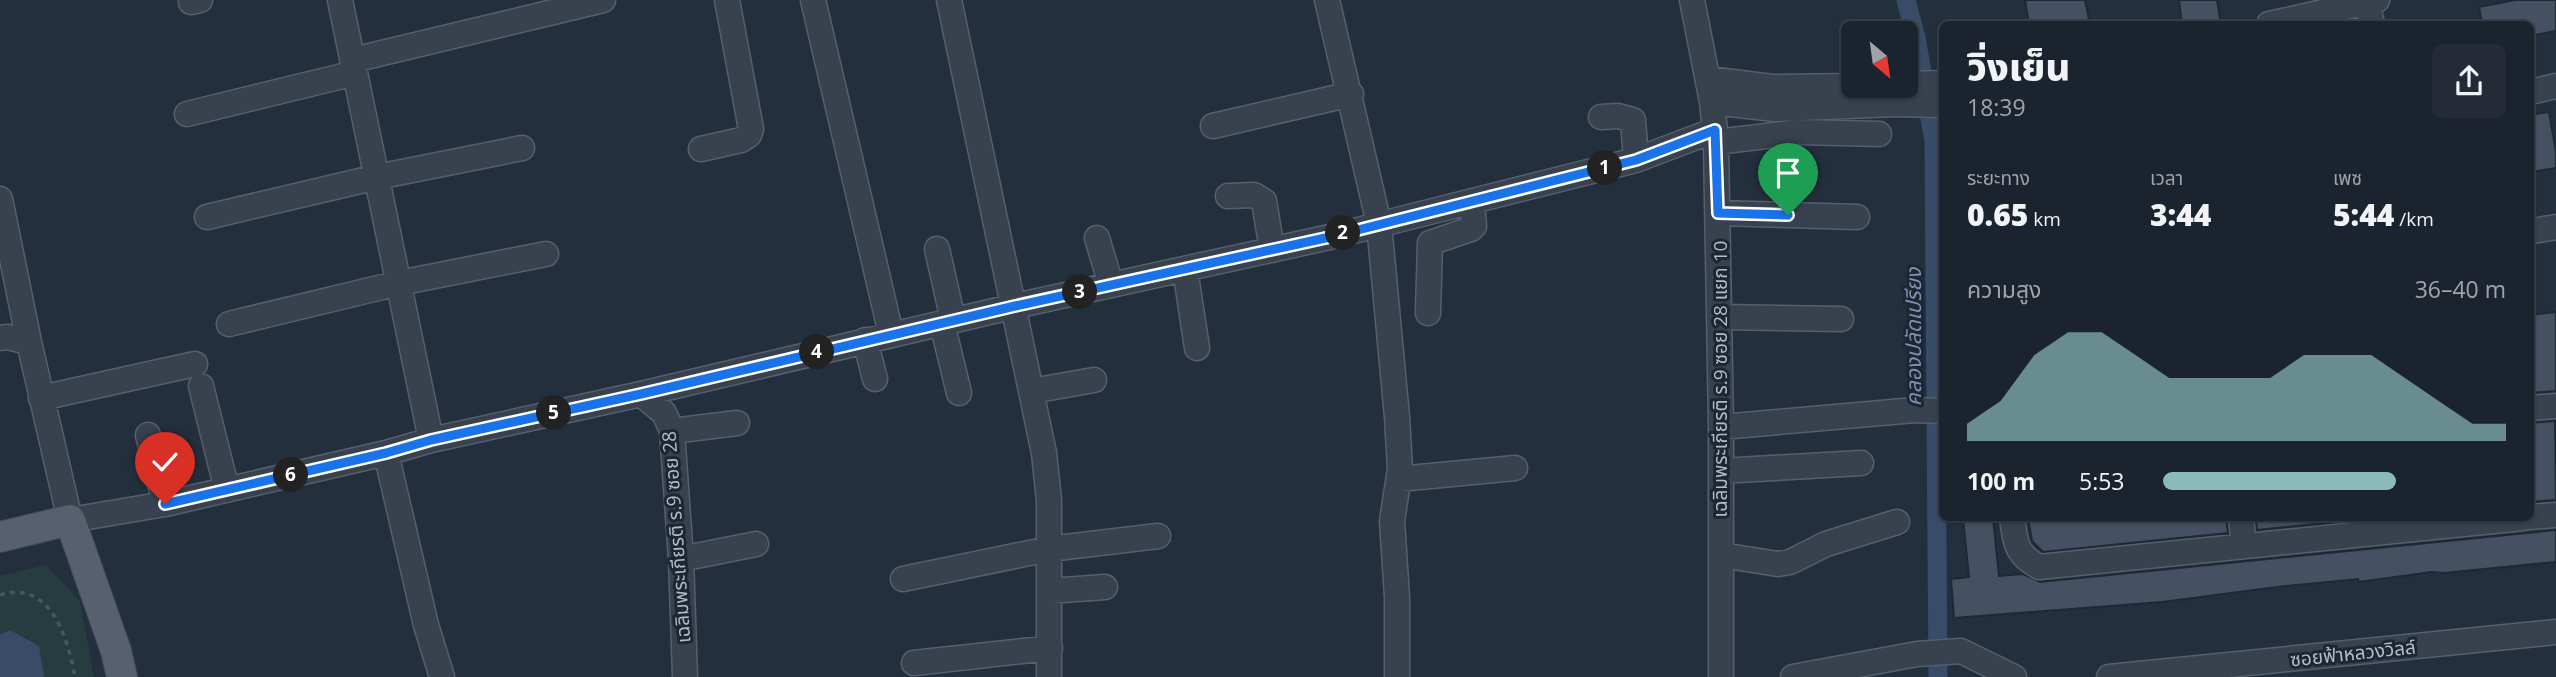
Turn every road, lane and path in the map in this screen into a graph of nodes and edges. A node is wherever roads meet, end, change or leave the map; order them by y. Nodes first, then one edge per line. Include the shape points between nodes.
1 (341, 0) edge
2 (603, 0) edge
3 (727, 0) edge
4 (813, 0) edge
5 (949, 0) edge
6 (1327, 0) edge
7 (1692, 0) edge
8 (2372, 9) edge
9 (2290, 21) edge
10 (354, 66) junction
11 (1939, 84) edge
12 (2556, 86) edge
13 (1918, 89) edge
14 (1710, 90) junction
15 (2534, 91) edge
16 (1841, 93) edge
17 (1350, 94) junction
18 (1915, 98) edge
19 (1939, 104) edge
20 (187, 114) dead end
21 (1601, 117) dead end
22 (1213, 126) dead end
23 (1879, 134) dead end
24 (1715, 136) junction
25 (522, 148) dead end
26 (701, 149) dead end
27 (1636, 160) junction
28 (377, 177) junction
29 (1228, 196) dead end
30 (0, 199) edge
31 (1472, 201) junction
32 (1718, 213) junction
33 (207, 217) dead end
34 (1857, 217) dead end
35 (1379, 224) junction
36 (3, 233) edge
37 (1097, 238) dead end
38 (937, 248) dead end
39 (1272, 250) junction
40 (546, 254) dead end
41 (1185, 269) junction
42 (8, 275) edge
43 (399, 283) junction
44 (1111, 285) junction
45 (1015, 306) junction
46 (1428, 313) dead end
47 (1720, 317) junction
48 (1841, 320) dead end
49 (947, 321) junction
50 (229, 324) dead end
51 (891, 334) junction
52 (0, 338) edge
53 (865, 340) junction
54 (29, 342) junction
55 (1197, 348) dead end
56 (875, 379) dead end
57 (1094, 380) dead end
58 (1032, 391) junction
59 (959, 393) dead end
60 (641, 394) junction
61 (41, 398) junction
62 (2556, 406) edge
63 (2534, 408) edge
64 (1939, 411) edge
65 (737, 423) dead end
66 (1721, 427) junction
67 (672, 431) junction
68 (148, 435) dead end
69 (431, 440) junction
70 (386, 453) junction
71 (1861, 463) dead end
72 (1515, 468) dead end
73 (1721, 471) junction
74 (1399, 479) junction
75 (227, 490) junction
76 (165, 504) junction
77 (2556, 515) edge
78 (2534, 517) edge
79 (71, 520) junction
80 (2012, 521) edge
81 (2241, 521) edge
82 (2493, 521) edge
83 (1897, 522) dead end
84 (1158, 536) dead end
85 (0, 537) edge
86 (756, 544) dead end
87 (2244, 546) junction
88 (1049, 549) junction
89 (1721, 555) junction
90 (681, 559) junction
91 (903, 579) dead end
92 (1105, 587) dead end
93 (1049, 591) junction
94 (0, 594) edge
95 (2556, 632) edge
96 (1050, 649) junction
97 (914, 663) dead end
98 (75, 677) edge
99 (122, 677) edge
100 (442, 677) edge
101 (685, 677) edge
102 (1049, 677) edge
103 (1397, 677) edge
104 (1721, 677) edge
105 (1793, 677) edge
106 (2014, 677) edge
107 (2109, 677) edge

1 - 10 street
2 - 10 street
3 - 26 street via 751,129 741,140
4 - 51 street
5 - 45 street
6 - 17 street
7 - 14 street, เฉลิมพระเกียรติ ร.9 ซอย 28 แยก 10
8 - 9 street
10 - 20 street
10 - 28 street
11 - 13 street
12 - 15 street
14 - 16 street via 1773,98
14 - 24 street, เฉลิมพระเกียรติ ร.9 ซอย 28 แยก 10
17 - 22 street
17 - 35 street
18 - 19 street
21 - 27 street via 1633,120
23 - 24 street
24 - 27 street
24 - 32 street, เฉลิมพระเกียรติ ร.9 ซอย 28 แยก 10
25 - 28 street
27 - 31 street
28 - 33 street
28 - 43 street
29 - 39 street via 1254,195 1264,201
30 - 36 street
31 - 35 street
31 - 46 street via 1474,226 1430,243
32 - 34 street
32 - 47 street, เฉลิมพระเกียรติ ร.9 ซอย 28 แยก 10
35 - 39 street
35 - 74 street
36 - 42 street
37 - 44 street
38 - 49 street
39 - 41 street
40 - 43 street
41 - 44 street
41 - 55 street
42 - 54 street
43 - 50 street
43 - 69 street
44 - 45 street
45 - 49 street
45 - 58 street
47 - 48 street
47 - 66 street, เฉลิมพระเกียรติ ร.9 ซอย 28 แยก 10
49 - 51 street
49 - 59 street
51 - 53 street
52 - 54 street
53 - 56 street
53 - 60 street
54 - 61 street
57 - 58 street
58 - 88 street via 1044,453
60 - 67 street, เฉลิมพระเกียรติ ร.9 ซอย 28 via 664,413
60 - 69 street
61 - 75 street via 198,375
61 - 79 street
62 - 63 street
64 - 66 street
65 - 67 street
66 - 73 street, เฉลิมพระเกียรติ ร.9 ซอย 28 แยก 10
67 - 90 street, เฉลิมพระเกียรติ ร.9 ซอย 28
68 - 76 street
69 - 70 street
70 - 75 street
70 - 100 street
71 - 73 street
72 - 74 street
73 - 89 street, เฉลิมพระเกียรติ ร.9 ซอย 28 แยก 10
74 - 103 street via 1392,529
75 - 76 street
76 - 79 street
77 - 78 street
79 - 85 main road
79 - 99 main road
80 - 87 street via 2022,557 2039,568
81 - 87 street
82 - 87 street
83 - 89 street via 1826,544 1790,562
84 - 88 street
86 - 90 street
88 - 91 street
88 - 93 street
89 - 104 street, เฉลิมพระเกียรติ ร.9 ซอย 28 แยก 10
90 - 101 street, เฉลิมพระเกียรติ ร.9 ซอย 28
92 - 93 street
93 - 96 street
94 - 98 path via 12,591 43,600 61,626
95 - 107 street, ซอยฟ้าหลวงวิลล์
96 - 97 street
96 - 102 street
105 - 106 street via 1917,654 1961,652

